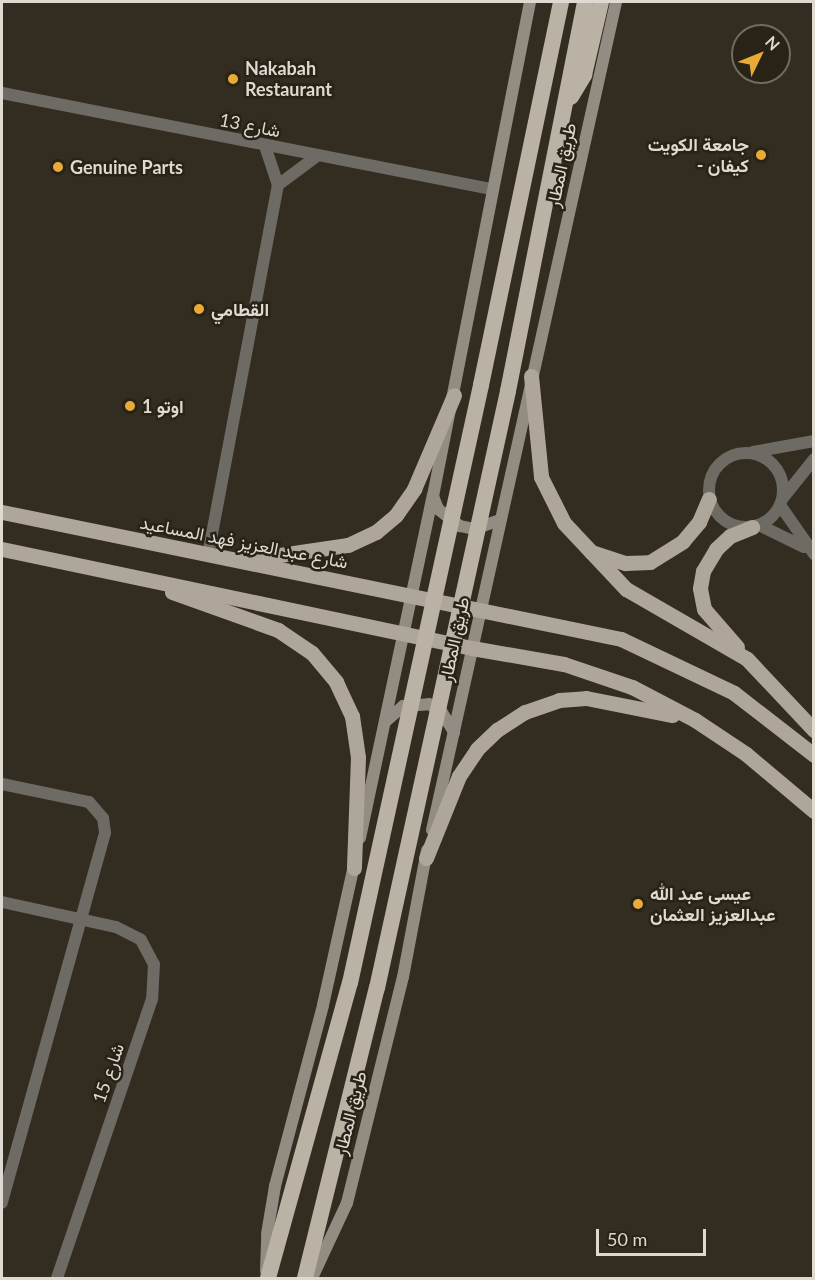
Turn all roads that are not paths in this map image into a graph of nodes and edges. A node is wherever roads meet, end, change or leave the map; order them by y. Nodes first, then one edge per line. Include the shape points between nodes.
1 (530, 2) edge
2 (549, 2) edge
3 (561, 2) edge
4 (585, 2) edge
5 (601, 2) edge
6 (616, 2) edge
7 (545, 84) junction
8 (2, 93) edge
9 (565, 105) junction
10 (265, 146) junction
11 (317, 156) junction
12 (278, 185) junction
13 (492, 189) junction
14 (531, 376) junction
15 (454, 395) junction
16 (813, 441) edge
17 (744, 452) junction
18 (813, 459) edge
19 (433, 496) junction
20 (709, 499) junction
21 (781, 502) junction
22 (2, 512) edge
23 (500, 520) junction
24 (755, 526) junction
25 (2, 549) edge
26 (588, 551) junction
27 (812, 552) edge
28 (208, 555) junction
29 (235, 561) junction
30 (110, 570) junction
31 (411, 596) junction
32 (480, 610) junction
33 (403, 634) junction
34 (472, 648) junction
35 (747, 658) junction
36 (695, 720) junction
37 (384, 723) junction
38 (813, 730) edge
39 (454, 732) junction
40 (813, 755) edge
41 (2, 784) edge
42 (813, 811) edge
43 (426, 858) junction
44 (354, 868) junction
45 (2, 902) edge
46 (81, 921) junction
47 (2, 1203) edge
48 (57, 1278) edge
49 (267, 1278) edge
50 (305, 1278) edge
51 (312, 1278) edge

1 - 13 main road, طريق المطار
2 - 7 highway via 542,45
3 - 7 highway, طريق المطار
4 - 9 highway, طريق المطار
5 - 9 highway via 584,75
6 - 14 main road, طريق المطار
7 - 49 highway, طريق المطار, bridge via 350,983
8 - 10 street, شارع 13
9 - 50 highway, طريق المطار, bridge via 508,391 377,988
10 - 11 street, شارع 13
10 - 12 street
11 - 12 street
11 - 13 street, شارع 13
12 - 28 street
13 - 15 main road, طريق المطار
14 - 23 main road, طريق المطار
14 - 26 main road via 543,485 564,523
15 - 19 main road, طريق المطار
15 - 29 main road via 414,489 396,515 376,532 348,545
16 - 17 street via 777,450
17 - 20 street via 729,456 714,470
17 - 21 street via 757,454 774,466 781,479
18 - 21 street
19 - 23 main road via 438,509 460,526 481,528
19 - 31 main road, طريق المطار
20 - 24 street via 725,521
20 - 26 main road via 699,522 683,541 650,562 625,563
21 - 24 street
21 - 27 street
22 - 28 main road, شارع عبد العزيز فهد المساعيد
23 - 32 main road, طريق المطار
24 - 27 street
24 - 35 main road via 730,536 716,549 703,571 700,596 711,620
25 - 30 main road
26 - 35 main road via 626,589
28 - 29 main road, شارع عبد العزيز فهد المساعيد
29 - 31 main road, شارع عبد العزيز فهد المساعيد
30 - 33 main road
30 - 44 main road via 278,630 312,653 330,675 352,716 358,757
31 - 32 main road, شارع عبد العزيز فهد المساعيد
31 - 33 main road, طريق المطار
32 - 34 main road, طريق المطار
32 - 40 main road, شارع عبد العزيز فهد المساعيد via 580,629 638,646 734,693
33 - 34 main road
33 - 37 main road, طريق المطار
34 - 36 main road via 564,664 632,687
34 - 39 main road, طريق المطار
35 - 38 main road
36 - 42 main road via 746,754
36 - 43 main road via 624,702 586,698 559,700 525,712 477,749 459,776
37 - 39 main road via 392,712 416,703 441,711
37 - 44 main road, طريق المطار
39 - 43 main road, طريق المطار
41 - 46 street via 89,802 103,818 105,832
43 - 51 main road, طريق المطار via 403,977 348,1203
44 - 49 main road, طريق المطار via 275,1186 267,1234
45 - 46 street, شارع 15
46 - 47 street
46 - 48 street, شارع 15 via 116,927 141,940 154,964 152,999

